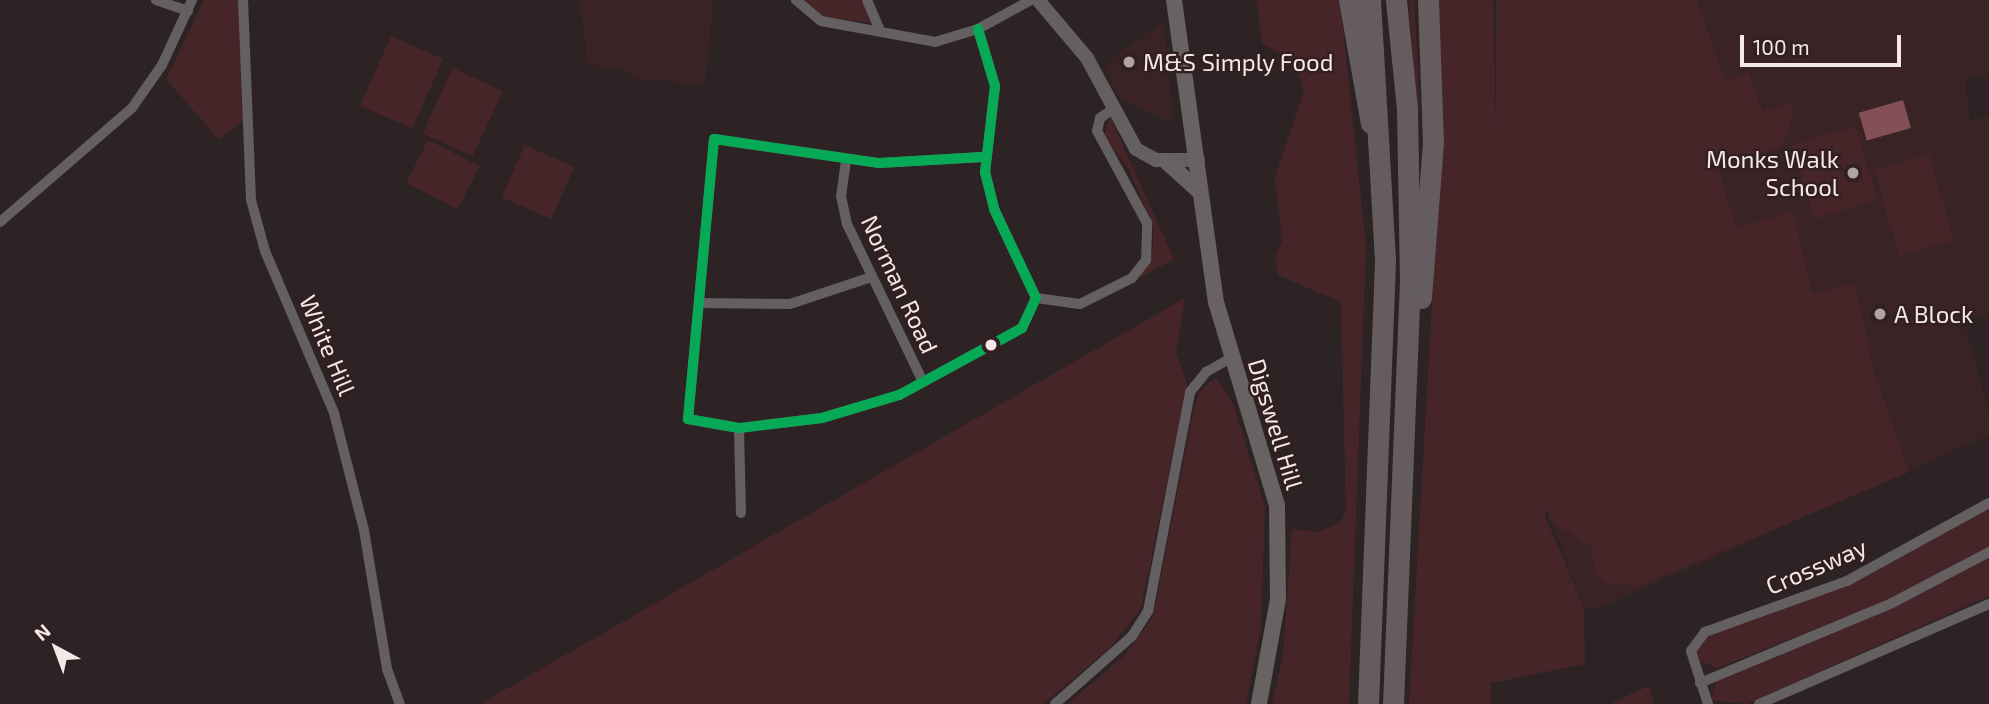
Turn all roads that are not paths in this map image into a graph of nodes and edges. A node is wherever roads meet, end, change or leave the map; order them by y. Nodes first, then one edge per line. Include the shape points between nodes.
1 (156, 0) edge
2 (243, 0) edge
3 (796, 0) edge
4 (867, 0) edge
5 (1031, 0) edge
6 (1038, 0) edge
7 (1174, 0) edge
8 (1349, 0) edge
9 (1370, 0) edge
10 (1396, 0) edge
11 (1428, 0) edge
12 (190, 5) edge
13 (978, 29) junction
14 (880, 31) junction
15 (1115, 108) junction
16 (983, 157) junction
17 (1198, 160) junction
18 (846, 161) junction
19 (1167, 162) junction
20 (1384, 177) junction
21 (1200, 192) junction
22 (0, 222) edge
23 (871, 276) junction
24 (1036, 298) junction
25 (699, 303) junction
26 (1231, 358) junction
27 (923, 382) junction
28 (1405, 414) junction
29 (740, 428) junction
30 (1989, 503) edge
31 (741, 513) dead end
32 (1989, 552) edge
33 (1989, 604) edge
34 (1700, 683) junction
35 (400, 704) edge
36 (1055, 704) edge
37 (1259, 704) edge
38 (1368, 704) edge
39 (1393, 704) edge
40 (1708, 704) edge
41 (1759, 704) edge

1 - 12 street
2 - 35 street, White Hill via 251,200 265,251 311,349 340,433 364,530 387,669
3 - 14 street via 821,21
4 - 14 street
5 - 13 street
6 - 15 street via 1080,48
7 - 17 main road, Digswell Hill
8 - 20 highway
9 - 20 highway
10 - 28 highway via 1407,109
11 - 28 highway via 1432,202
12 - 22 street via 132,108
13 - 14 street via 935,42
13 - 16 street via 995,86
15 - 19 street via 1136,149
15 - 24 street via 1100,118 1097,131 1145,216 1151,240 1132,278 1087,301 1069,307
16 - 18 street via 924,164
16 - 24 street via 994,209
17 - 19 street
17 - 21 main road, Digswell Hill
18 - 23 street, Norman Road via 843,209
18 - 25 street via 715,139
19 - 21 main road
20 - 38 highway
21 - 26 main road, Digswell Hill
23 - 25 street via 790,304
23 - 27 street, Norman Road
24 - 27 street via 1016,333
25 - 29 street via 688,419
26 - 36 street via 1206,372 1190,392 1148,611 1132,636
26 - 37 main road, Digswell Hill via 1277,505 1278,598
27 - 29 street via 822,418
28 - 39 highway
29 - 31 street
30 - 34 street, Crossway via 1847,580 1705,632 1691,651
32 - 34 street via 1892,603
33 - 41 street
34 - 40 street, Crossway

